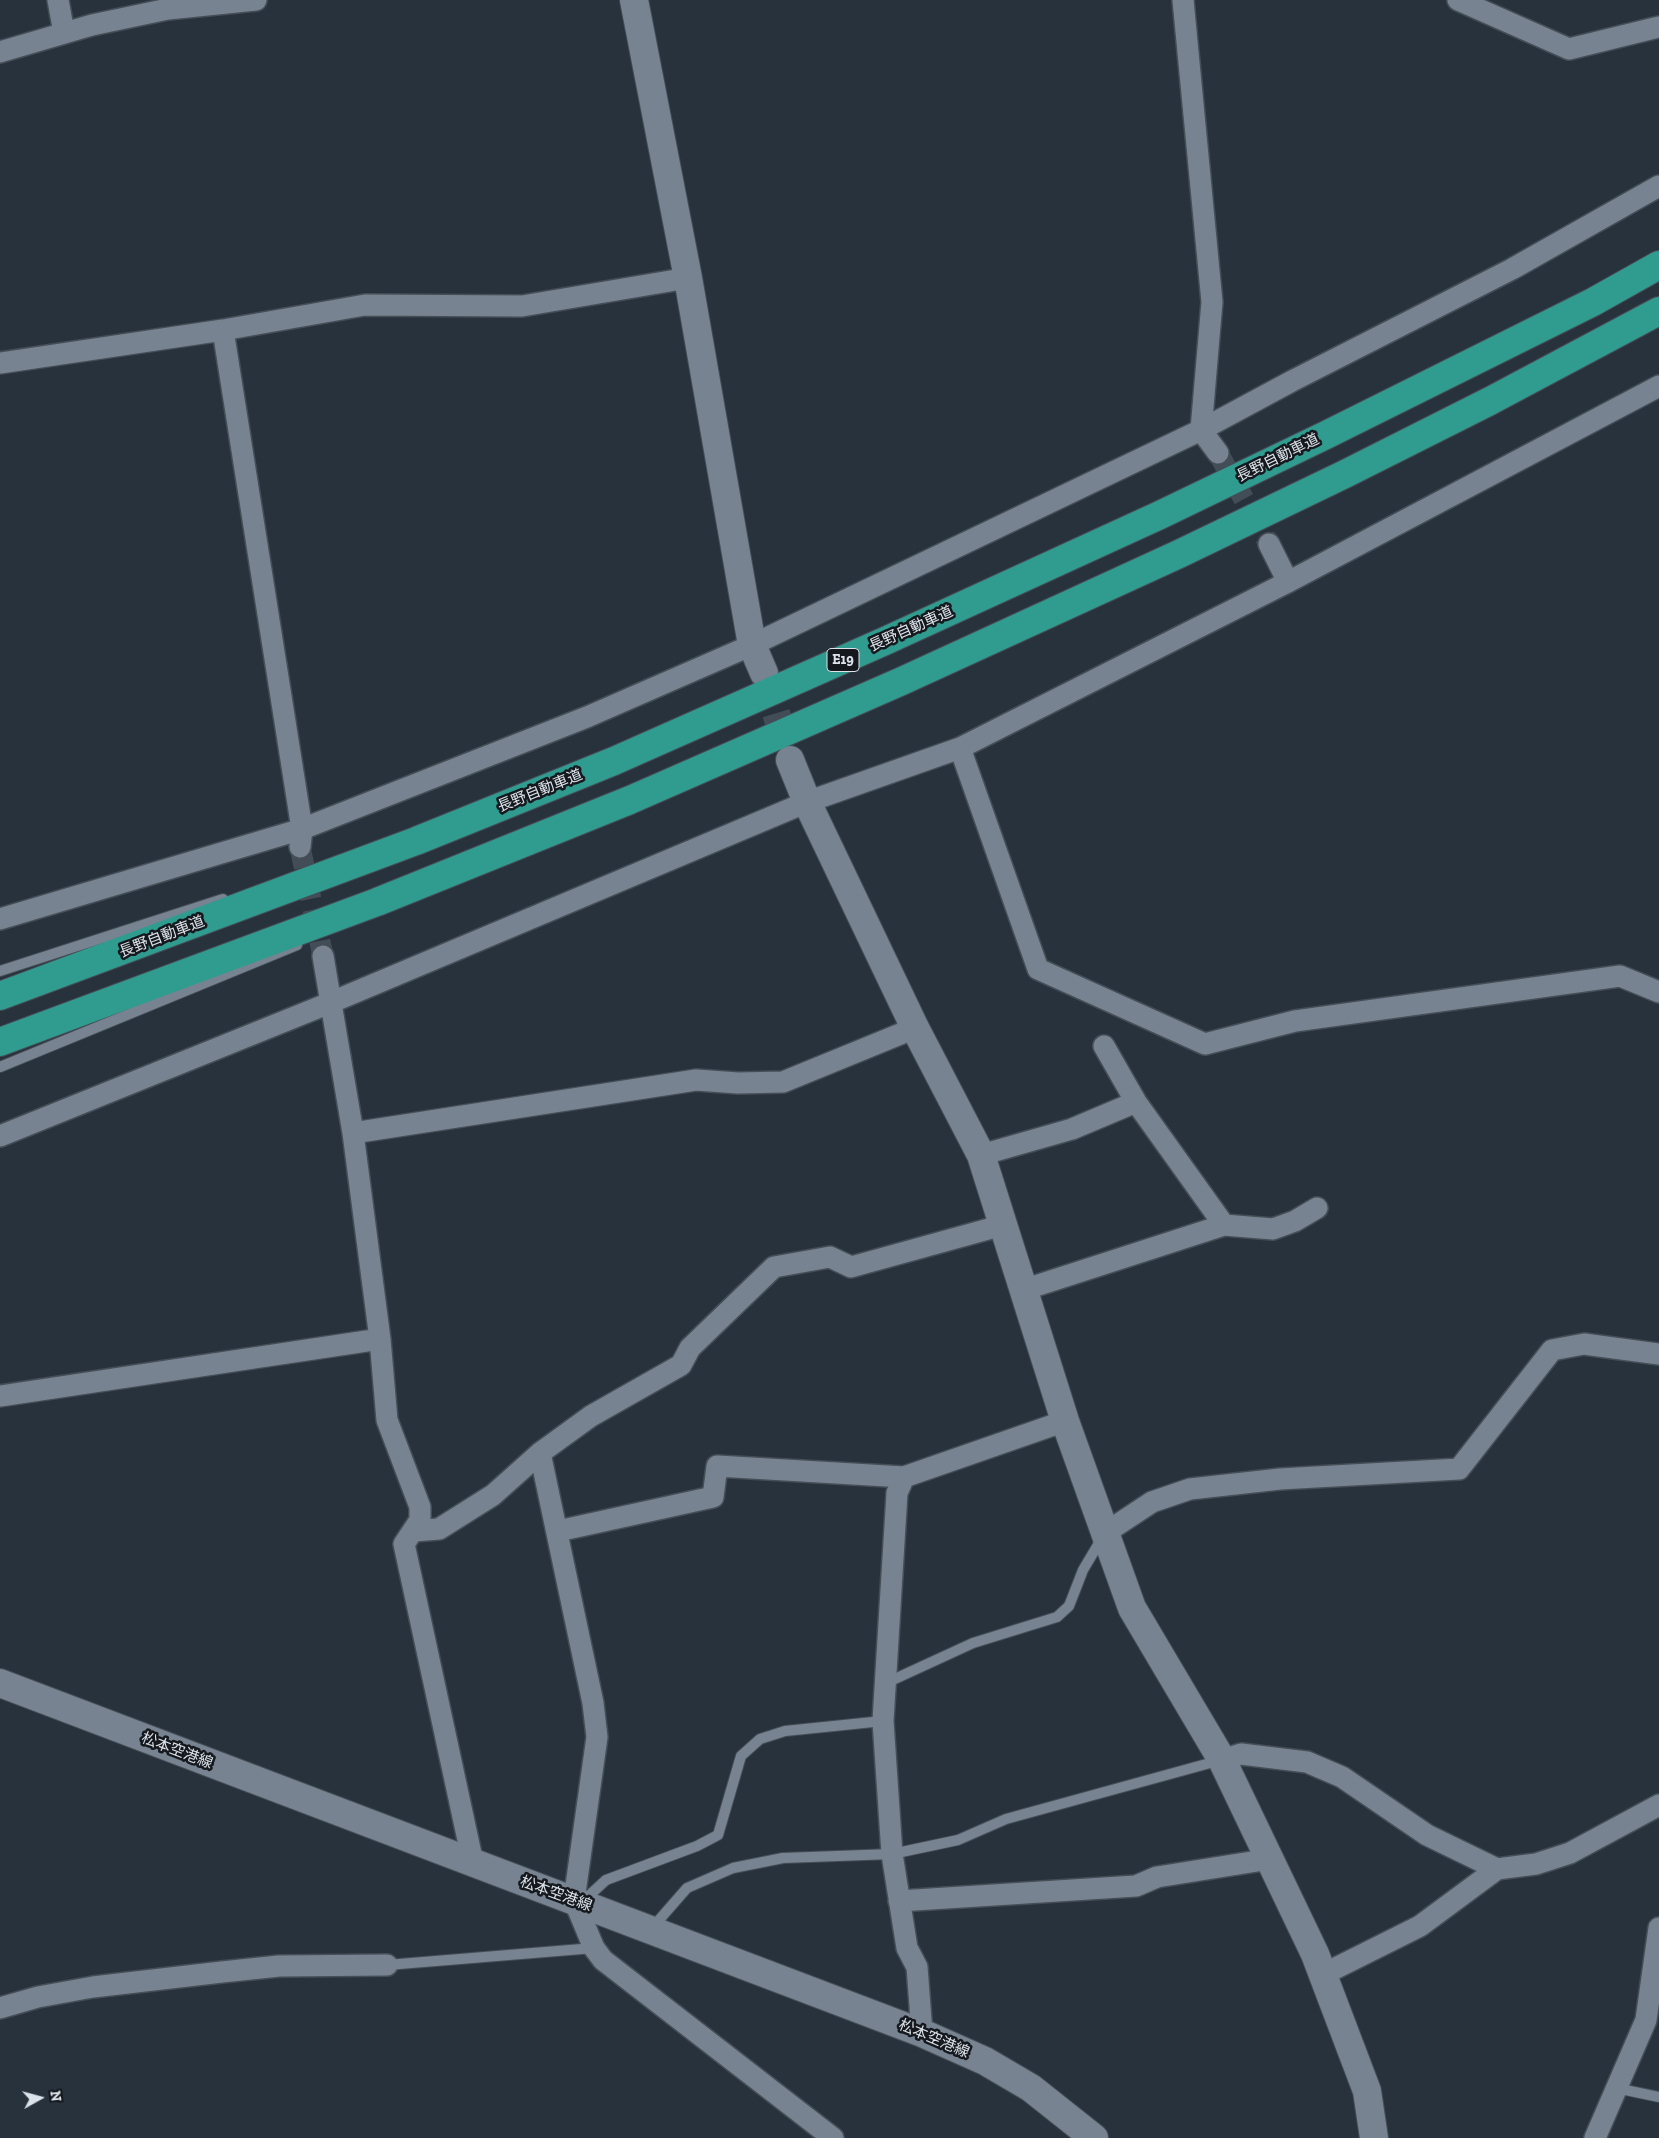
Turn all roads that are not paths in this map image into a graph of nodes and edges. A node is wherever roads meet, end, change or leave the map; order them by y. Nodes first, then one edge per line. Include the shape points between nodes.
1 (58, 0) edge
2 (256, 0) edge
3 (634, 0) edge
4 (1183, 0) edge
5 (1458, 0) edge
6 (1659, 27) edge
7 (64, 33) junction
8 (0, 52) edge
9 (1659, 186) edge
10 (1659, 265) edge
11 (688, 278) junction
12 (1659, 311) edge
13 (223, 330) junction
14 (0, 362) edge
15 (1659, 386) edge
16 (1201, 430) junction
17 (1218, 453) tunnel mouth
18 (1269, 544) tunnel mouth
19 (1288, 582) junction
20 (752, 645) junction
21 (764, 673) tunnel mouth
22 (960, 748) junction
23 (790, 760) tunnel mouth
24 (807, 802) junction
25 (301, 838) junction
26 (416, 841) junction
27 (314, 868) dead end
28 (229, 896) dead end
29 (377, 902) junction
30 (0, 919) edge
31 (323, 956) tunnel mouth
32 (0, 971) edge
33 (1659, 992) edge
34 (0, 996) edge
35 (332, 1002) junction
36 (915, 1028) junction
37 (0, 1042) edge
38 (1104, 1046) dead end
39 (0, 1067) edge
40 (1136, 1102) junction
41 (353, 1133) junction
42 (0, 1136) edge
43 (981, 1155) junction
44 (1317, 1208) dead end
45 (1224, 1225) junction
46 (1003, 1226) junction
47 (1023, 1290) junction
48 (380, 1339) junction
49 (1659, 1354) edge
50 (0, 1396) edge
51 (1065, 1421) junction
52 (540, 1453) junction
53 (904, 1476) junction
54 (414, 1531) junction
55 (558, 1531) junction
56 (1105, 1533) junction
57 (0, 1683) edge
58 (886, 1683) junction
59 (883, 1721) junction
60 (1222, 1760) junction
61 (1659, 1805) edge
62 (892, 1854) junction
63 (1270, 1859) junction
64 (473, 1863) junction
65 (1497, 1869) junction
66 (578, 1901) junction
67 (898, 1901) junction
68 (1659, 1928) edge
69 (650, 1930) junction
70 (594, 1948) junction
71 (387, 1965) joint
72 (1324, 1974) junction
73 (0, 2008) edge
74 (922, 2033) junction
75 (1615, 2088) junction
76 (1659, 2097) edge
77 (833, 2138) edge
78 (1094, 2138) edge
79 (1374, 2138) edge
80 (1595, 2138) edge

1 - 7 street
2 - 7 street via 168,9
3 - 11 street
4 - 16 street via 1212,302
5 - 6 street via 1569,49
7 - 8 street
9 - 16 street via 1512,269
10 - 26 highway, 長野自動車道 / E19 via 1471,364 1160,515 885,642 614,761
11 - 13 street via 522,306 366,305
11 - 20 street
12 - 29 highway via 1482,406 1170,558 630,800
13 - 14 street
13 - 25 street
15 - 19 street
16 - 17 street
16 - 20 street
18 - 19 street
19 - 22 street
20 - 21 street
20 - 25 street
22 - 24 street
22 - 33 street via 1038,969 1205,1044 1295,1020 1620,976
23 - 24 street
24 - 35 street
24 - 36 street
25 - 30 street
26 - 27 lane
26 - 34 highway, 長野自動車道 / E19
28 - 32 lane
29 - 37 highway
29 - 39 lane via 282,953
31 - 35 street
35 - 41 street
35 - 42 street
36 - 41 street via 783,1082 738,1084 696,1080
36 - 43 street
38 - 40 street
40 - 43 street via 1072,1129
40 - 45 street
41 - 48 street
43 - 46 street
44 - 45 street via 1273,1229
45 - 47 street
46 - 47 street
46 - 52 street via 851,1267 830,1257 774,1268 690,1348 681,1365 591,1416
47 - 51 street
48 - 50 street
48 - 54 street via 388,1420 420,1507 420,1520
49 - 56 street via 1584,1344 1552,1350 1459,1469 1280,1479 1190,1489 1152,1502
51 - 53 street
51 - 56 street
52 - 54 street via 493,1495 439,1529
52 - 55 street
53 - 55 street via 717,1466 713,1497
53 - 58 street via 898,1493
54 - 64 street via 404,1544
55 - 66 street via 593,1703 596,1737
56 - 58 lane via 1083,1570 1069,1606 1057,1617 972,1643
56 - 60 street via 1132,1608
57 - 64 street, 松本空港線
58 - 59 street
59 - 62 street
59 - 66 lane via 785,1731 760,1739 741,1756 718,1835 698,1846 606,1880
60 - 62 lane via 1006,1819 958,1840
60 - 63 street
60 - 65 street via 1242,1754 1307,1762 1342,1778 1427,1835
61 - 65 street via 1570,1853 1536,1864
62 - 67 street
62 - 69 lane via 783,1858 733,1868 687,1888
63 - 67 street via 1157,1877 1136,1886
63 - 72 street
64 - 66 street, 松本空港線
65 - 72 street via 1420,1926
66 - 69 street, 松本空港線
66 - 70 street
67 - 74 street via 907,1948 917,1967
68 - 75 street via 1646,2020
69 - 74 street, 松本空港線
70 - 71 lane
70 - 77 street via 603,1960
71 - 73 street via 279,1966 222,1972 93,1987
72 - 79 street via 1367,2091
74 - 78 street, 松本空港線 via 985,2061 1031,2088
75 - 76 lane
75 - 80 street

